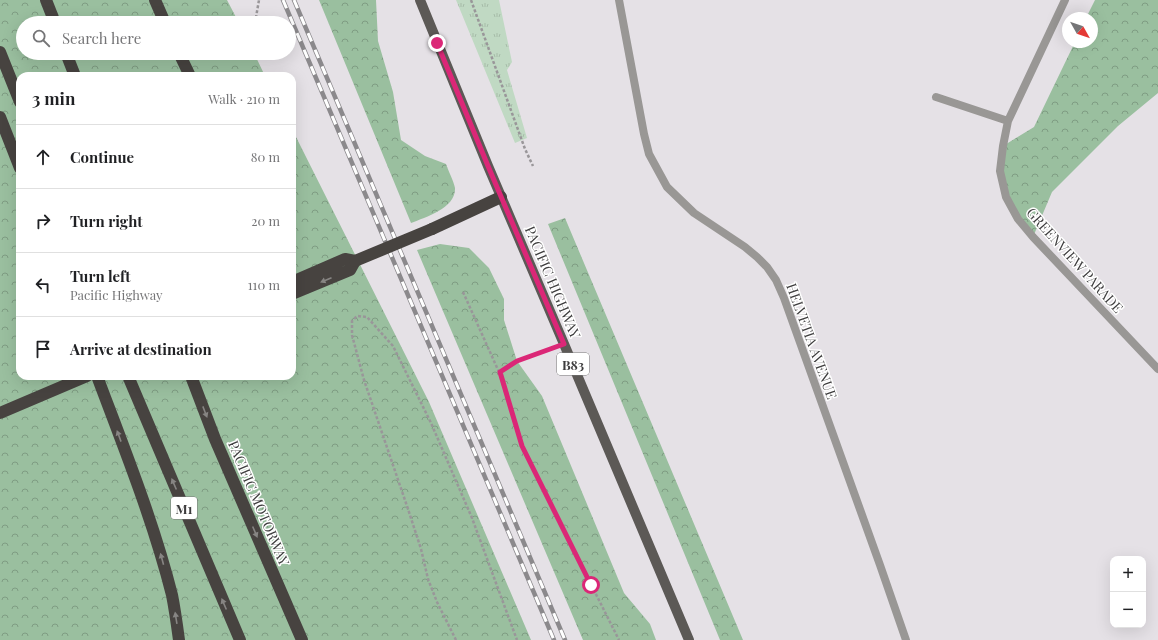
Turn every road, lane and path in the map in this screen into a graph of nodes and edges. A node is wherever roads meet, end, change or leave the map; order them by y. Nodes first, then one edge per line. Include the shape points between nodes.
1 (46, 0) edge
2 (155, 0) edge
3 (259, 0) edge
4 (420, 0) edge
5 (471, 0) edge
6 (619, 0) edge
7 (1065, 0) edge
8 (52, 16) edge
9 (162, 16) edge
10 (256, 16) edge
11 (0, 52) edge
12 (69, 60) edge
13 (182, 60) edge
14 (73, 72) edge
15 (188, 72) edge
16 (16, 92) edge
17 (936, 97) dead end
18 (0, 118) edge
19 (1008, 121) junction
20 (16, 158) edge
21 (533, 166) dead end
22 (501, 198) junction
23 (355, 261) junction
24 (296, 272) edge
25 (311, 274) junction
26 (296, 280) edge
27 (296, 292) edge
28 (463, 292) dead end
29 (564, 344) junction
30 (1158, 369) edge
31 (500, 372) junction
32 (78, 380) edge
33 (99, 380) edge
34 (130, 380) edge
35 (193, 380) edge
36 (0, 413) edge
37 (179, 640) edge
38 (240, 640) edge
39 (302, 640) edge
40 (456, 640) edge
41 (517, 640) edge
42 (619, 640) edge
43 (689, 640) edge
44 (906, 640) edge

1 - 8 highway
2 - 9 highway
3 - 10 path
4 - 22 main road, PACIFIC HIGHWAY / B83
5 - 21 path
6 - 44 street, HELVETIA AVENUE via 649,154 667,187 678,199 694,213 745,247 767,267 776,280
7 - 19 street, GREENVIEW PARADE
11 - 16 highway
12 - 14 highway
13 - 15 highway
17 - 19 street
18 - 20 highway
19 - 30 street, GREENVIEW PARADE via 1000,171 1006,197 1018,219
22 - 23 highway, bridge
22 - 29 main road, PACIFIC HIGHWAY / B83
23 - 25 highway via 345,259
23 -> 27 highway via 350,270
24 - 25 highway
25 - 26 highway
28 - 31 path
29 - 31 path via 517,361
29 - 43 main road, PACIFIC HIGHWAY / B83
31 - 42 path via 522,446
32 - 36 highway
37 -> 33 highway via 172,596 159,550
38 -> 34 highway, M1
35 -> 39 highway, PACIFIC MOTORWAY via 215,439
40 - 41 path via 428,579 408,508 364,380 352,334 352,321 357,316 367,317 393,346 404,367 472,518

